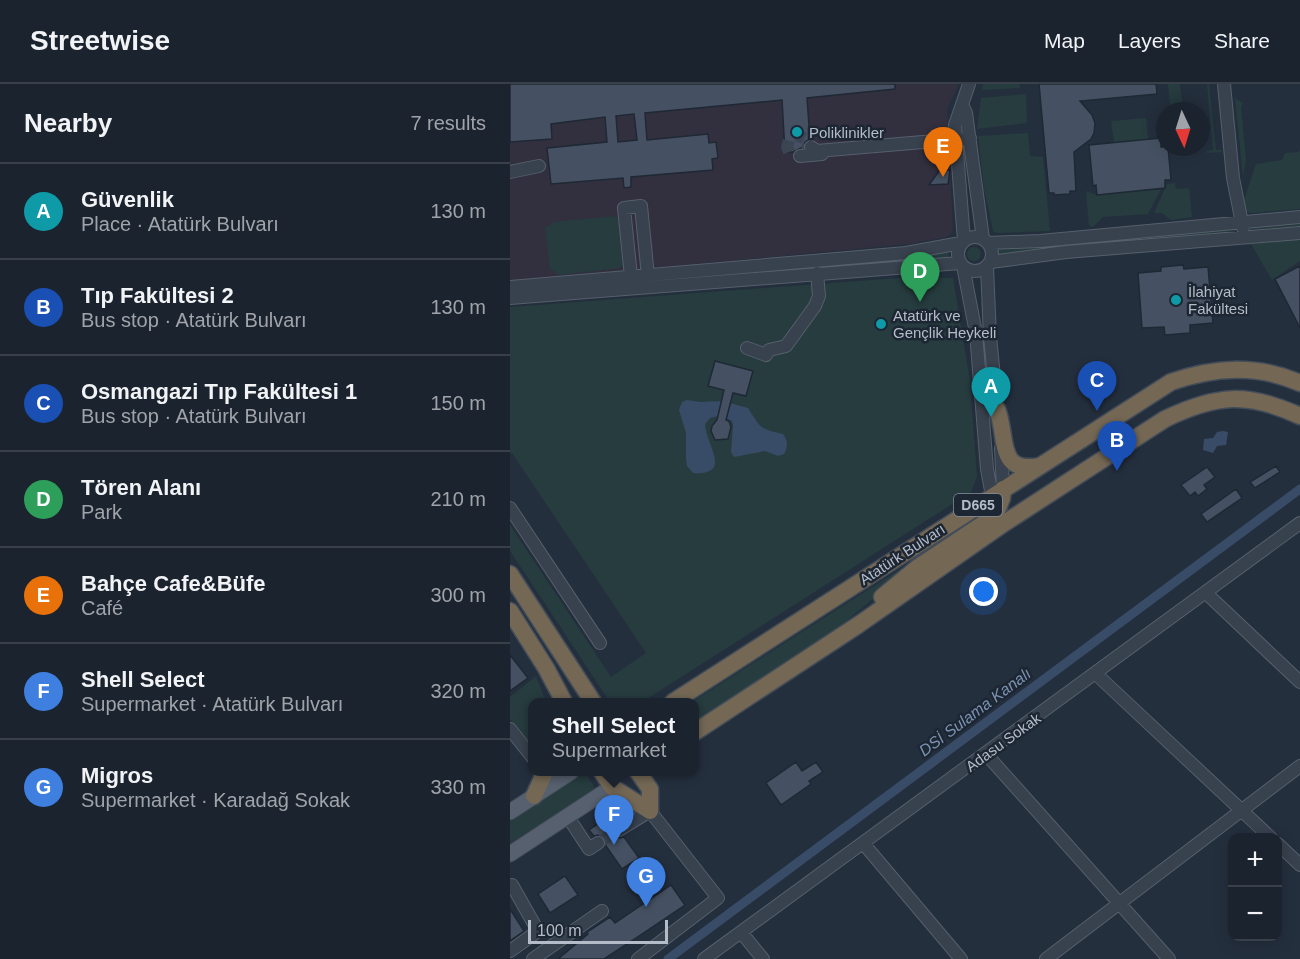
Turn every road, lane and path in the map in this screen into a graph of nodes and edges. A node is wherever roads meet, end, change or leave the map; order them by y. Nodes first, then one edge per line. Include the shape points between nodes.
1 (969, 84) edge
2 (1224, 84) edge
3 (962, 104) junction
4 (970, 138) junction
5 (956, 139) junction
6 (933, 141) junction
7 (539, 166) dead end
8 (510, 172) edge
9 (1300, 217) edge
10 (1241, 223) junction
11 (1300, 233) edge
12 (1245, 239) junction
13 (986, 241) junction
14 (962, 242) junction
15 (989, 264) junction
16 (961, 265) junction
17 (817, 273) junction
18 (640, 279) junction
19 (510, 287) edge
20 (510, 298) edge
21 (747, 348) dead end
22 (1300, 383) edge
23 (997, 409) junction
24 (1300, 416) edge
25 (1040, 466) junction
26 (999, 494) junction
27 (1035, 503) junction
28 (510, 508) edge
29 (1300, 523) edge
30 (510, 574) edge
31 (1206, 593) junction
32 (511, 615) edge
33 (858, 625) junction
34 (600, 643) dead end
35 (546, 668) junction
36 (1096, 674) junction
37 (1300, 682) edge
38 (552, 698) edge
39 (562, 698) edge
40 (590, 698) edge
41 (679, 698) edge
42 (510, 729) edge
43 (699, 729) edge
44 (528, 752) edge
45 (986, 754) junction
46 (1300, 766) edge
47 (543, 776) edge
48 (564, 776) edge
49 (605, 776) edge
50 (630, 776) edge
51 (641, 776) edge
52 (612, 788) junction
53 (534, 796) junction
54 (1242, 810) junction
55 (510, 812) edge
56 (650, 812) junction
57 (568, 817) junction
58 (620, 830) tunnel mouth
59 (1267, 833) edge
60 (598, 843) dead end
61 (863, 843) junction
62 (1282, 848) edge
63 (510, 854) edge
64 (1300, 865) edge
65 (512, 885) dead end
66 (1119, 903) junction
67 (602, 911) dead end
68 (741, 932) junction
69 (510, 951) edge
70 (533, 959) edge
71 (638, 959) edge
72 (704, 959) edge
73 (763, 959) edge
74 (961, 959) edge
75 (1046, 959) edge
76 (1169, 959) edge

1 - 3 street
2 - 10 street
3 - 4 street
3 - 5 street via 955,125
4 - 5 street
4 - 13 street
5 - 6 street
5 - 14 street
6 - 6 street via 928,145 802,151 858,148
7 - 8 street
9 - 10 street
10 - 12 street
10 - 13 street via 1040,241
11 - 12 street
12 - 15 street via 1066,252
13 - 14 street via 973,237
13 - 15 street via 992,250
14 - 16 street via 958,251
14 - 18 street via 906,253
15 - 16 street via 975,271
15 - 23 street via 990,337
16 - 17 street
16 - 26 street via 976,333 987,469
17 - 18 street
17 - 21 street via 817,301 786,346 769,350 766,355
18 - 18 street via 641,206 624,208
18 - 19 street
18 - 20 street
22 - 25 highway, Atatürk Bulvarı / D665 via 1264,371 1216,370 1194,374 1171,382
23 - 25 highway via 1006,456 1020,466
23 - 26 street via 1003,472
24 - 27 highway, Atatürk Bulvarı / D665 via 1252,400 1215,400 1189,408 1166,418
25 - 26 highway, Atatürk Bulvarı / D665
26 - 27 highway
26 - 33 highway via 995,516 885,592
26 - 41 highway, Atatürk Bulvarı / D665
27 - 33 highway, Atatürk Bulvarı / D665
28 - 34 street
29 - 31 street, Adasu Sokak
30 - 40 highway
31 - 36 street, Adasu Sokak
31 - 37 street
32 - 35 highway
33 - 43 highway, Atatürk Bulvarı / D665
35 - 38 highway
35 - 39 highway
36 - 45 street, Adasu Sokak
36 - 54 street
42 - 44 street
45 - 61 street, Adasu Sokak
45 - 66 street
46 - 54 street
47 - 53 highway
48 - 53 main road
49 - 52 highway
50 - 52 highway
51 - 56 highway via 650,789
52 - 56 highway
52 - 57 main road
53 - 55 main road
54 - 59 street
54 - 66 street
56 - 58 street
56 - 71 street via 718,898
57 - 60 street via 589,849
57 - 63 main road
61 - 68 street, Adasu Sokak
61 - 74 street
62 - 64 street
65 - 69 street via 538,931
66 - 75 street
66 - 76 street
67 - 70 street
68 - 72 street, Adasu Sokak
68 - 73 street

